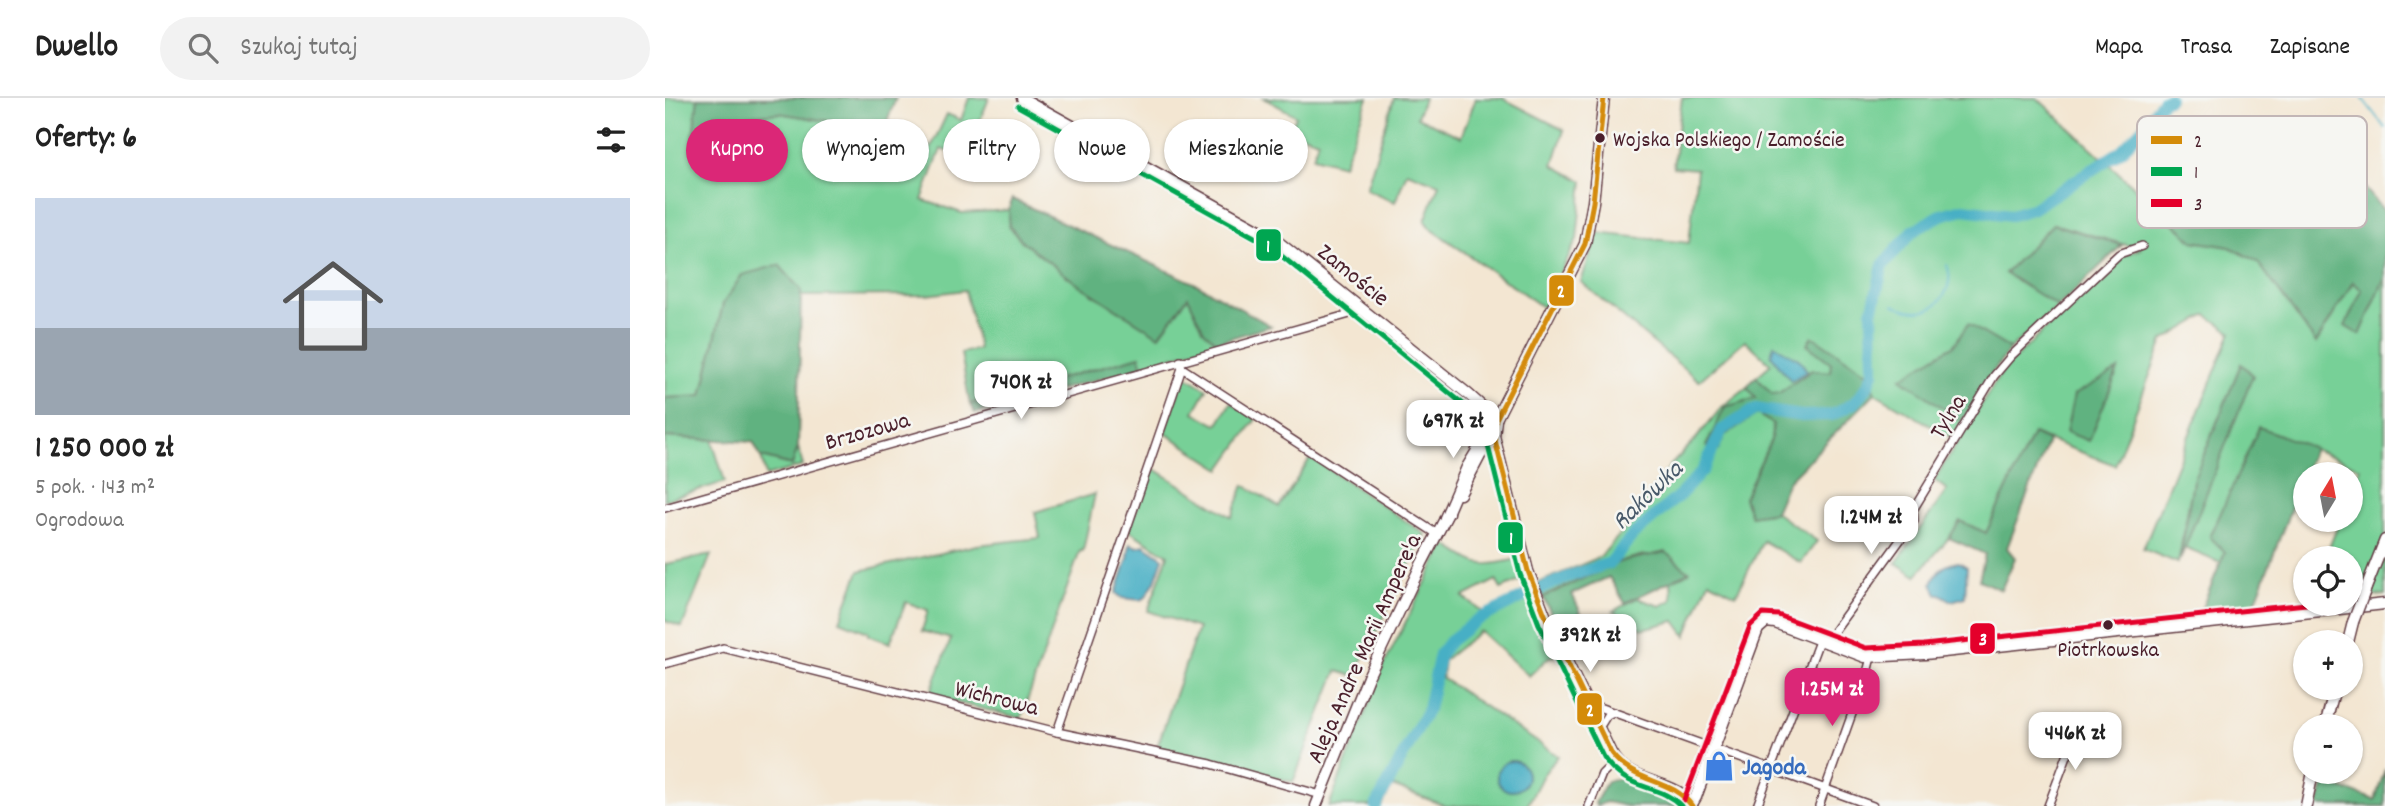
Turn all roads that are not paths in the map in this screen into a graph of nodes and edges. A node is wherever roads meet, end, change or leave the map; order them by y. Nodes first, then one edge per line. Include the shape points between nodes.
1 (1022, 98) edge
2 (1604, 98) edge
3 (2142, 246) dead end
4 (1361, 307) junction
5 (1181, 365) junction
6 (1496, 419) junction
7 (1483, 454) junction
8 (1498, 456) junction
9 (665, 508) edge
10 (1445, 518) junction
11 (1437, 534) junction
12 (2385, 540) edge
13 (2385, 604) edge
14 (2351, 630) edge
15 (1823, 642) junction
16 (1871, 657) junction
17 (665, 664) edge
18 (1588, 706) junction
19 (1613, 712) junction
20 (1599, 729) junction
21 (1057, 732) junction
22 (2056, 734) dead end
23 (1714, 749) junction
24 (2067, 752) junction
25 (2108, 752) dead end
26 (1615, 761) junction
27 (1769, 769) junction
28 (2311, 784) edge
29 (1825, 789) junction
30 (1321, 795) junction
31 (1692, 805) edge
32 (1316, 806) edge
33 (1590, 806) edge
34 (1757, 806) edge
35 (1819, 806) edge
36 (1873, 806) edge
37 (2048, 806) edge
38 (2306, 806) edge

1 - 4 street, Zamoście via 1272,237
2 - 6 street via 1585,244
3 - 15 street, Tylna via 2119,254 1994,376 1913,510 1914,520
4 - 5 street, Brzozowa
4 - 6 street, Zamoście
5 - 9 street, Brzozowa
5 - 11 street
5 - 21 street
6 - 7 street, Aleja Andre Marii Ampere'a
6 - 8 street
6 - 10 street, Aleja Andre Marii Ampere'a via 1467,467
7 - 8 street
7 - 10 street, Aleja Andre Marii Ampere'a
8 - 18 street via 1538,599
10 - 11 street, Aleja Andre Marii Ampere'a
11 - 30 street, Aleja Andre Marii Ampere'a via 1368,677
12 - 14 street, bridge
13 - 16 street
15 - 16 street
15 - 23 street via 1770,622 1761,625
15 - 27 street, Tylna
16 - 29 street
17 - 21 street, Wichrowa via 723,648
18 - 19 street
18 - 20 street
19 - 20 street
19 - 23 street
20 - 26 street
21 - 30 street, Wichrowa via 1211,764
22 - 24 street
23 - 27 street
23 - 31 street
24 - 25 street via 2078,742
24 - 37 street
26 - 31 street via 1629,773 1676,791
26 - 33 street via 1602,774
27 - 29 street
27 - 34 street, Tylna
28 - 38 street
29 - 35 street
29 - 36 street
30 - 32 street, Aleja Andre Marii Ampere'a

